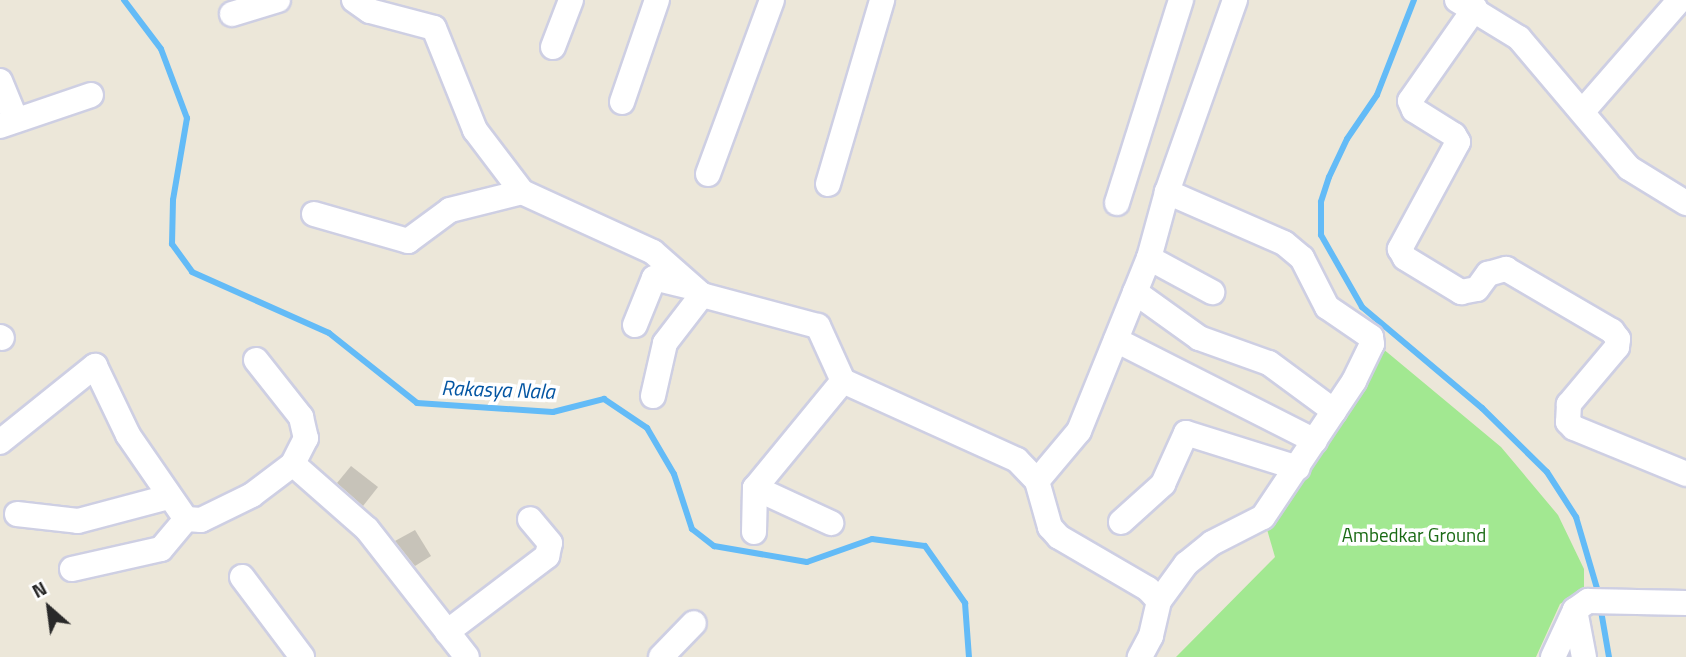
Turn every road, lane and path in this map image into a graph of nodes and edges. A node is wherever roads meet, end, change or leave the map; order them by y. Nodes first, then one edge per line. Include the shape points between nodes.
1 (278, 0) edge
2 (354, 0) edge
3 (570, 0) edge
4 (657, 0) edge
5 (772, 0) edge
6 (882, 0) edge
7 (1181, 0) edge
8 (1235, 0) edge
9 (1680, 0) edge
10 (1466, 4) edge
11 (232, 14) dead end
12 (554, 47) dead end
13 (0, 81) edge
14 (91, 95) dead end
15 (622, 102) dead end
16 (1583, 111) junction
17 (8, 123) edge
18 (708, 174) dead end
19 (828, 184) dead end
20 (522, 192) junction
21 (1167, 192) junction
22 (1117, 203) dead end
23 (1686, 203) edge
24 (314, 214) dead end
25 (1149, 258) junction
26 (696, 291) junction
27 (1135, 292) junction
28 (1212, 292) dead end
29 (635, 325) dead end
30 (1116, 340) junction
31 (256, 360) dead end
32 (844, 381) junction
33 (653, 396) dead end
34 (1334, 411) junction
35 (1315, 441) junction
36 (0, 442) edge
37 (293, 464) junction
38 (1297, 468) junction
39 (1686, 474) edge
40 (1037, 481) junction
41 (755, 488) junction
42 (168, 497) junction
43 (17, 514) dead end
44 (186, 519) junction
45 (530, 519) dead end
46 (1121, 522) dead end
47 (831, 523) dead end
48 (754, 532) dead end
49 (72, 569) dead end
50 (242, 577) dead end
51 (1159, 601) junction
52 (1591, 603) junction
53 (1686, 603) edge
54 (694, 623) dead end
55 (447, 632) junction
56 (302, 657) edge
57 (467, 657) edge
58 (661, 657) edge
59 (1140, 657) edge
60 (1553, 657) edge
61 (1584, 657) edge

1 - 11 street
2 - 20 street via 370,11 434,28 475,130
3 - 12 street
4 - 15 street
5 - 18 street
6 - 19 street
7 - 22 street
8 - 21 street
9 - 16 street
10 - 16 street via 1519,38
10 - 39 street via 1410,101 1413,110 1458,142 1400,249 1405,258 1461,292 1477,289 1488,274 1506,269 1612,331 1617,347 1569,404 1568,422
13 - 17 street
14 - 17 street
16 - 23 street via 1629,168
20 - 24 street via 450,209 408,241
20 - 26 street via 653,252
21 - 25 street
21 - 34 street via 1284,243 1302,258 1327,307 1371,337 1373,344
25 - 27 street
25 - 28 street
26 - 29 street via 654,278
26 - 32 street via 818,326
26 - 33 street via 672,330
27 - 30 street
27 - 34 street via 1199,338 1269,363
30 - 35 street
30 - 40 street via 1079,431
31 - 37 street via 302,417 306,438
32 - 40 street via 1017,460
32 - 41 street
34 - 35 street
35 - 38 street
36 - 42 street via 95,366 128,435
37 - 44 street via 252,495 201,520
37 - 55 street via 367,529
38 - 46 street via 1195,432 1186,433 1163,484
38 - 51 street via 1263,517 1212,543 1186,564
40 - 51 street via 1050,527 1059,537 1148,589
41 - 47 street
41 - 48 street
42 - 43 street via 78,521
42 - 44 street
44 - 49 street via 161,550
45 - 55 street via 550,543 547,556
50 - 56 street
51 - 59 street via 1151,636
52 - 53 street
52 - 60 street
52 - 61 street
54 - 58 street
55 - 57 street

